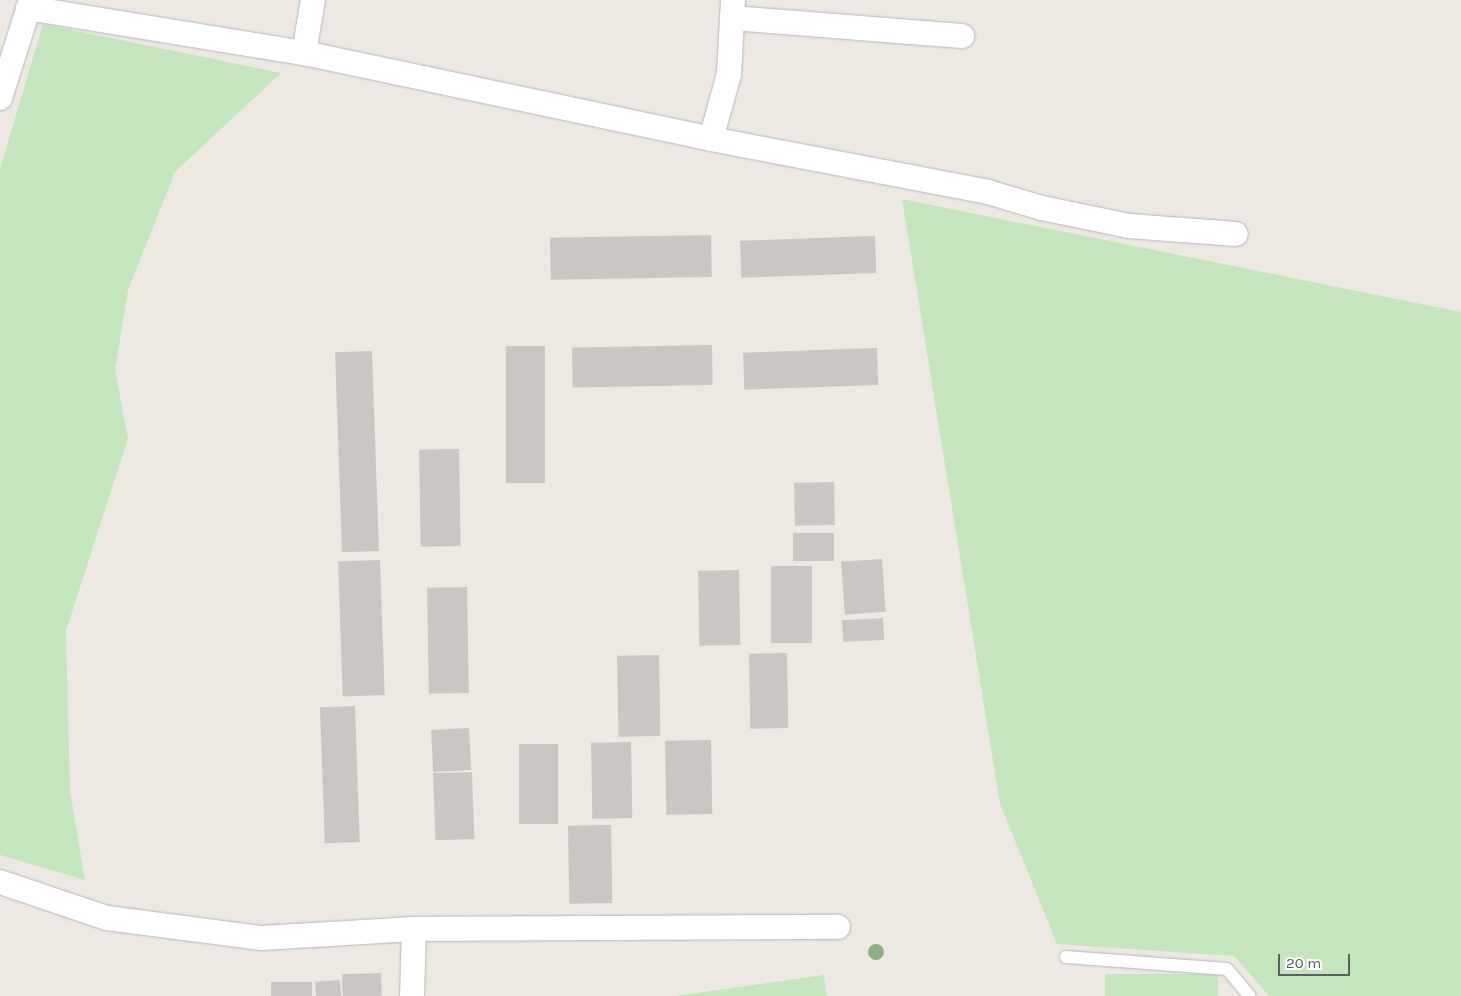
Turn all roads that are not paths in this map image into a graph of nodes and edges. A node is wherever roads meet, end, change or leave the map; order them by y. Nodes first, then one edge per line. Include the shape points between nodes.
1 (313, 0) edge
2 (29, 4) edge
3 (732, 9) edge
4 (962, 36) dead end
5 (304, 53) junction
6 (0, 98) edge
7 (712, 139) junction
8 (1236, 234) dead end
9 (0, 882) edge
10 (838, 927) dead end
11 (414, 929) junction
12 (1066, 957) dead end
13 (412, 996) edge
14 (1250, 996) edge

1 - 5 street
2 - 5 street
2 - 6 street
3 - 4 street
3 - 7 street via 730,74
5 - 7 street
7 - 8 street via 988,192 1042,208 1129,226
9 - 11 street via 107,918 262,938
10 - 11 street
11 - 13 street
12 - 14 lane via 1227,969

